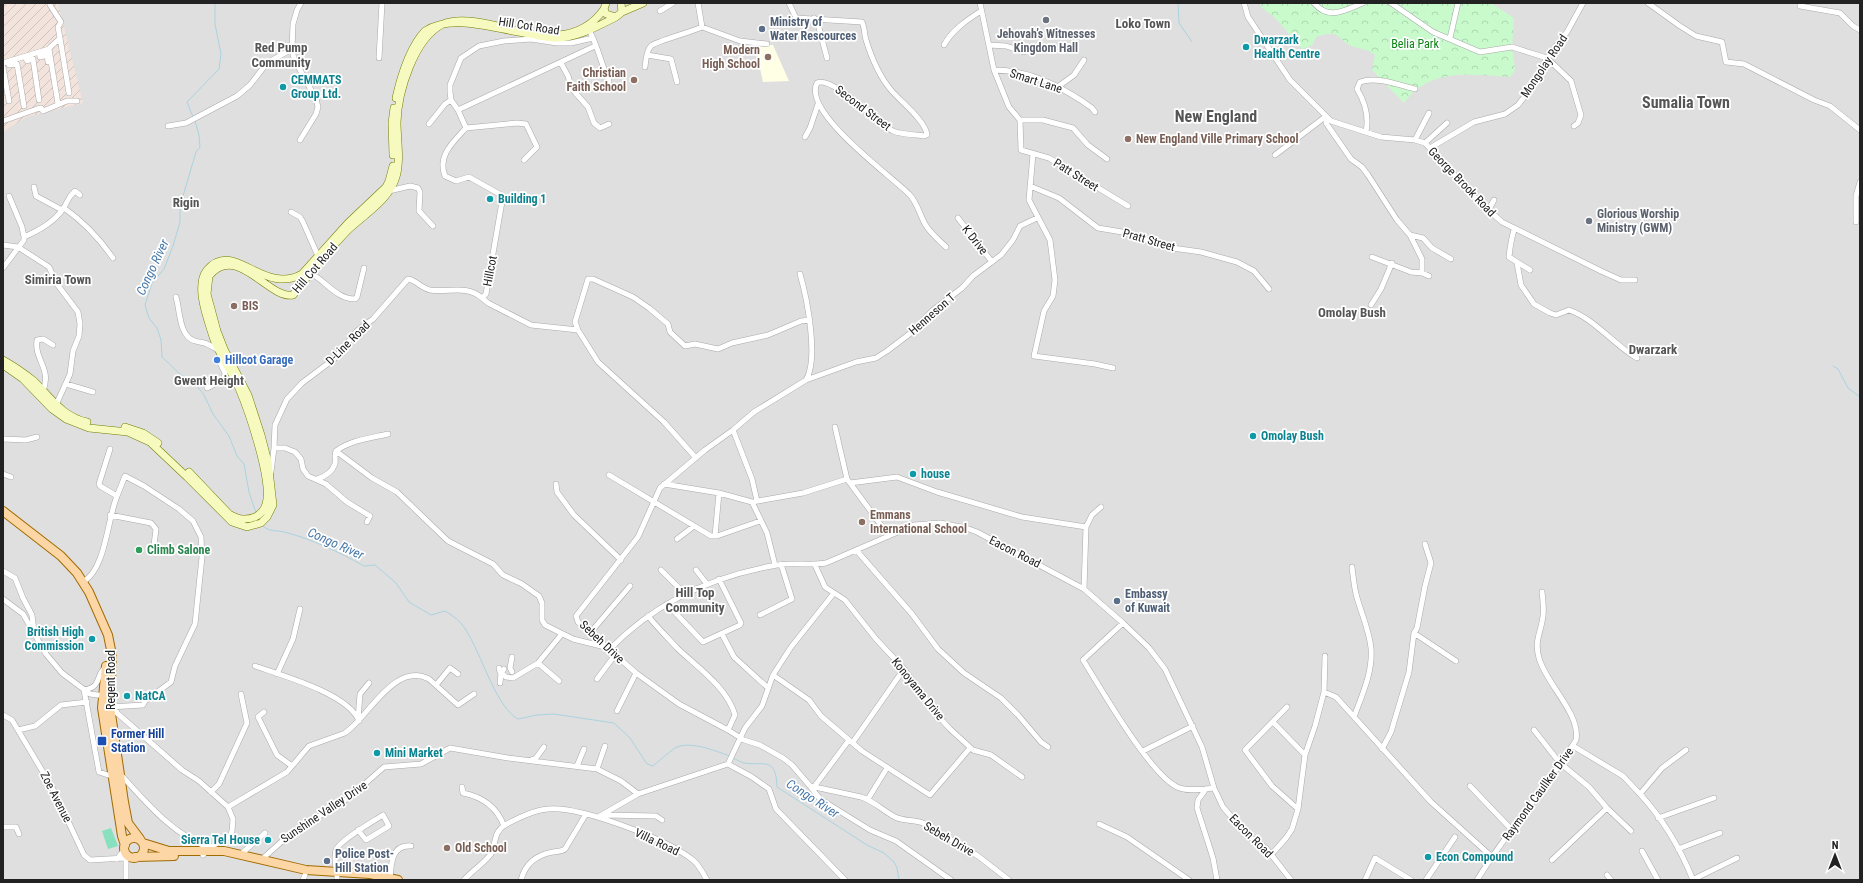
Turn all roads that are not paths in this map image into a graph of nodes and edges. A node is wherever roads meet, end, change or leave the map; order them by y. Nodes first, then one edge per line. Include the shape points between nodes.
1 (301, 3) edge
2 (382, 3) edge
3 (621, 3) edge
4 (643, 3) edge
5 (674, 3) edge
6 (698, 3) edge
7 (789, 3) edge
8 (980, 3) edge
9 (1244, 3) edge
10 (1314, 3) edge
11 (1363, 3) edge
12 (1391, 3) edge
13 (1458, 3) edge
14 (1583, 3) edge
15 (1648, 3) edge
16 (50, 5) dead end
17 (605, 5) edge
18 (1800, 6) dead end
19 (660, 11) dead end
20 (982, 11) junction
21 (619, 14) junction
22 (814, 18) junction
23 (702, 27) junction
24 (589, 30) junction
25 (1860, 30) edge
26 (60, 38) junction
27 (593, 38) junction
28 (1450, 38) junction
29 (767, 44) dead end
30 (944, 45) dead end
31 (989, 45) junction
32 (595, 46) junction
33 (49, 49) junction
34 (292, 49) junction
35 (1024, 52) dead end
36 (39, 53) junction
37 (647, 55) junction
38 (25, 57) junction
39 (379, 58) dead end
40 (828, 58) dead end
41 (1547, 58) junction
42 (1084, 60) dead end
43 (5, 63) edge
44 (561, 63) junction
45 (3, 67) edge
46 (645, 67) dead end
47 (994, 70) junction
48 (609, 81) dead end
49 (677, 82) dead end
50 (1059, 86) junction
51 (1415, 89) dead end
52 (69, 93) dead end
53 (54, 96) dead end
54 (39, 100) dead end
55 (451, 100) junction
56 (9, 101) dead end
57 (77, 101) dead end
58 (58, 104) junction
59 (818, 104) junction
60 (24, 106) dead end
61 (458, 110) junction
62 (1095, 112) dead end
63 (1429, 113) dead end
64 (1327, 118) junction
65 (1020, 120) junction
66 (3, 121) edge
67 (1447, 123) dead end
68 (429, 124) dead end
69 (609, 124) dead end
70 (168, 126) dead end
71 (1574, 126) dead end
72 (466, 128) junction
73 (1860, 130) edge
74 (1366, 132) junction
75 (805, 137) dead end
76 (300, 140) dead end
77 (1415, 140) junction
78 (1425, 143) junction
79 (1430, 148) junction
80 (1033, 154) junction
81 (1275, 155) dead end
82 (1107, 159) dead end
83 (524, 160) dead end
84 (1860, 182) edge
85 (1030, 186) junction
86 (34, 187) dead end
87 (390, 191) junction
88 (80, 195) dead end
89 (9, 196) dead end
90 (1494, 200) dead end
91 (1128, 206) dead end
92 (63, 209) junction
93 (1488, 211) junction
94 (291, 212) dead end
95 (958, 218) dead end
96 (1037, 218) junction
97 (1856, 222) dead end
98 (433, 226) dead end
99 (1514, 230) junction
100 (1410, 235) junction
101 (24, 237) junction
102 (3, 245) edge
103 (18, 247) junction
104 (946, 247) dead end
105 (318, 256) junction
106 (1372, 257) dead end
107 (113, 258) dead end
108 (1452, 259) dead end
109 (992, 262) junction
110 (1392, 263) junction
111 (1517, 263) junction
112 (3, 268) edge
113 (364, 268) dead end
114 (1530, 270) dead end
115 (310, 273) junction
116 (1422, 273) junction
117 (800, 274) dead end
118 (1429, 276) dead end
119 (287, 280) junction
120 (408, 280) joint
121 (1635, 280) dead end
122 (1269, 289) dead end
123 (296, 292) junction
124 (282, 293) junction
125 (176, 297) dead end
126 (482, 298) junction
127 (1371, 305) dead end
128 (810, 320) junction
129 (578, 330) junction
130 (54, 345) dead end
131 (221, 354) junction
132 (1637, 358) dead end
133 (3, 360) edge
134 (3, 365) edge
135 (1113, 368) dead end
136 (806, 380) junction
137 (66, 384) junction
138 (207, 388) dead end
139 (43, 391) junction
140 (93, 392) dead end
141 (56, 405) junction
142 (835, 427) dead end
143 (733, 430) junction
144 (388, 434) dead end
145 (37, 437) dead end
146 (3, 439) edge
147 (274, 448) junction
148 (110, 449) dead end
149 (336, 450) junction
150 (696, 458) junction
151 (3, 474) edge
152 (609, 475) dead end
153 (11, 477) dead end
154 (270, 479) junction
155 (317, 479) junction
156 (848, 481) junction
157 (556, 484) dead end
158 (664, 484) junction
159 (719, 493) junction
160 (117, 496) junction
161 (755, 502) junction
162 (654, 503) junction
163 (1102, 507) dead end
164 (3, 511) edge
165 (110, 515) junction
166 (3, 518) edge
167 (760, 521) junction
168 (367, 522) dead end
169 (694, 526) junction
170 (1086, 527) junction
171 (715, 536) junction
172 (889, 536) junction
173 (677, 539) dead end
174 (1425, 544) dead end
175 (154, 545) dead end
176 (857, 551) junction
177 (621, 560) junction
178 (781, 564) junction
179 (815, 565) junction
180 (775, 566) junction
181 (1352, 567) dead end
182 (3, 570) edge
183 (661, 570) dead end
184 (696, 570) dead end
185 (719, 579) junction
186 (83, 582) junction
187 (707, 584) junction
188 (630, 586) dead end
189 (1084, 589) junction
190 (1542, 592) dead end
191 (834, 593) junction
192 (685, 594) junction
193 (3, 599) edge
194 (667, 604) junction
195 (300, 609) dead end
196 (760, 615) dead end
197 (648, 616) junction
198 (1123, 623) junction
199 (590, 633) junction
200 (1414, 633) junction
201 (35, 634) junction
202 (722, 634) junction
203 (561, 635) junction
204 (608, 649) junction
205 (615, 655) junction
206 (1325, 656) dead end
207 (1456, 661) dead end
208 (538, 663) junction
209 (106, 666) junction
210 (255, 666) dead end
211 (503, 668) junction
212 (904, 668) junction
213 (512, 672) dead end
214 (636, 673) junction
215 (277, 674) junction
216 (458, 674) dead end
217 (773, 675) junction
218 (597, 679) dead end
219 (559, 681) dead end
220 (368, 683) dead end
221 (500, 683) dead end
222 (436, 685) junction
223 (767, 687) junction
224 (84, 690) junction
225 (1324, 692) junction
226 (241, 694) dead end
227 (474, 694) dead end
228 (106, 696) junction
229 (87, 702) junction
230 (112, 706) junction
231 (1287, 707) dead end
232 (618, 711) dead end
233 (264, 712) dead end
234 (3, 715) edge
235 (1354, 717) junction
236 (358, 720) junction
237 (1273, 722) junction
238 (1193, 726) junction
239 (18, 730) junction
240 (728, 730) junction
241 (1534, 730) dead end
242 (740, 738) junction
243 (851, 741) junction
244 (605, 746) dead end
245 (1573, 746) junction
246 (544, 747) dead end
247 (1048, 747) dead end
248 (970, 748) junction
249 (584, 749) dead end
250 (1382, 749) junction
251 (1686, 750) dead end
252 (1143, 751) junction
253 (1305, 755) junction
254 (528, 760) junction
255 (729, 762) junction
256 (1560, 763) junction
257 (292, 766) junction
258 (577, 766) junction
259 (887, 768) junction
260 (597, 769) junction
261 (117, 776) junction
262 (1022, 777) dead end
263 (812, 786) junction
264 (1470, 786) dead end
265 (462, 787) dead end
266 (1214, 788) junction
267 (1206, 789) junction
268 (211, 792) junction
269 (638, 794) junction
270 (1640, 794) junction
271 (1714, 798) dead end
272 (868, 799) junction
273 (228, 808) junction
274 (1607, 808) junction
275 (1298, 810) junction
276 (586, 814) junction
277 (601, 816) junction
278 (1658, 818) junction
279 (662, 820) dead end
280 (1098, 824) dead end
281 (504, 826) junction
282 (3, 827) edge
283 (358, 830) junction
284 (1512, 830) junction
285 (1631, 831) dead end
286 (266, 833) dead end
287 (1720, 833) dead end
288 (19, 834) dead end
289 (1455, 837) dead end
290 (141, 841) junction
291 (412, 846) dead end
292 (1678, 849) junction
293 (206, 851) junction
294 (1642, 851) dead end
295 (128, 853) junction
296 (241, 854) junction
297 (1271, 855) junction
298 (1492, 856) junction
299 (1737, 858) dead end
300 (117, 859) junction
301 (262, 860) junction
302 (1552, 860) dead end
303 (337, 875) junction
304 (1607, 875) dead end
305 (304, 878) edge
306 (393, 879) edge
307 (126, 880) edge
308 (373, 880) edge
309 (464, 880) edge
310 (521, 880) edge
311 (707, 880) edge
312 (845, 880) edge
313 (951, 880) edge
314 (1009, 880) edge
315 (1189, 880) edge
316 (1217, 880) edge
317 (1291, 880) edge
318 (1365, 880) edge
319 (1411, 880) edge
320 (1426, 880) edge
321 (1478, 880) edge
322 (1611, 880) edge
323 (1658, 880) edge
324 (1692, 880) edge

1 - 34 street via 294,24
2 - 39 street
3 - 21 main road
4 - 21 main road, Hill Cot Road
5 - 19 street
6 - 23 street
7 - 22 street via 796,18
8 - 20 street
9 - 64 street, George Brook Road via 1248,17 1290,80
10 - 11 street via 1328,14
12 - 28 street via 1433,32
13 - 28 street
14 - 41 street, Mongolay Road via 1567,32
15 - 73 street via 1696,36 1722,42 1726,62 1744,64 1830,106
16 - 26 street via 61,22 58,27
17 - 21 main road via 609,16
17 - 105 main road, Hill Cot Road via 600,15 586,25 566,32 539,30 469,16 445,18 429,28 412,51 398,88 393,117 393,162 389,181 379,195 348,223
18 - 25 street via 1840,13 1852,26
20 - 30 street via 948,37
20 - 31 street
21 - 24 main road, Hill Cot Road
22 - 40 street
22 - 59 street, Second Street via 828,21 861,21 866,42 884,78 897,98 914,114 927,135 894,132 848,96 825,82 818,82 814,89
23 - 29 street via 740,41
23 - 37 street via 685,35 655,43 650,46
24 - 27 street
24 - 87 main road, Hill Cot Road via 556,38 467,21 444,24 428,35 421,44 402,92 397,123 396,176
26 - 33 street
26 - 52 street
27 - 32 street
27 - 55 street via 571,43 515,40 479,46 461,58 450,85
28 - 41 street via 1480,52 1512,47
31 - 35 street via 1006,46
31 - 47 street
32 - 44 street
32 - 48 street
33 - 36 street
33 - 58 street
34 - 70 street via 268,63 237,96 186,123
34 - 76 street via 294,59 317,103 316,114
36 - 38 street
36 - 53 street via 40,57 47,55
37 - 46 street
37 - 49 street via 671,59
38 - 43 street
38 - 54 street via 26,61 33,59
41 - 71 street via 1571,81 1581,114
41 - 79 street, Mongolay Road via 1531,88 1518,105 1504,114 1474,122
42 - 50 street via 1074,75
43 - 60 street via 17,64
44 - 61 street
44 - 69 street via 572,89 588,107 594,123 600,128
45 - 56 street
47 - 50 street, Smart Lane via 1025,74
47 - 65 street via 1009,107
50 - 62 street, Smart Lane
51 - 74 street via 1378,81 1360,82 1357,89 1367,114
55 - 61 street
55 - 68 street
57 - 58 street
58 - 66 street via 43,111 41,108
59 - 75 street
59 - 104 street, Second Street via 832,123 884,174 911,196 926,225
61 - 72 street
63 - 77 street
64 - 74 street, George Brook Road via 1331,122
64 - 81 street
64 - 100 street via 1326,123 1331,131 1351,159 1362,167
65 - 80 street, Patt Street via 1021,150
65 - 82 street via 1043,120 1073,128 1088,145
67 - 78 street
72 - 83 street via 526,124 537,147
72 - 126 street, Hillcot via 445,153 445,176 456,181 469,177 503,196 486,294
74 - 77 street, George Brook Road via 1381,137
77 - 78 street, George Brook Road
78 - 79 street, George Brook Road
79 - 93 street, George Brook Road
80 - 85 street
80 - 91 street, Patt Street via 1049,158
84 - 97 street via 1856,196
85 - 96 street via 1029,200
85 - 122 street, Pratt Street via 1059,198 1098,228 1237,262 1254,271
86 - 92 street via 36,196
87 - 98 street via 410,186 418,188 419,211
87 - 115 main road, Hill Cot Road via 345,233
88 - 92 street via 75,191 67,198
89 - 101 street
90 - 93 street
92 - 101 street via 46,225
92 - 107 street via 80,220 102,242
93 - 99 street, George Brook Road
94 - 105 street, Hill Cot Road via 300,217
95 - 109 street, K Drive
96 - 109 street, Henneson T via 1020,226 1010,245
96 - 135 street via 1050,240 1055,280 1053,296 1044,311 1034,356
99 - 111 street via 1509,256
99 - 121 street, George Brook Road via 1617,278
100 - 108 street via 1423,238 1432,248
100 - 116 street via 1422,259
101 - 103 street
102 - 103 street
103 - 112 street
103 - 137 street via 49,267 57,284 78,312 79,336
105 - 119 main road, Hill Cot Road via 302,274
106 - 110 street
109 - 136 street, Henneson T via 932,311 912,332 876,358 856,362
110 - 116 street via 1411,272
110 - 127 street
111 - 114 street
111 - 132 street via 1521,285 1534,304 1553,314 1560,315 1569,310 1580,315
113 - 115 street via 355,299 336,292 325,285 319,277
115 - 123 main road, Hill Cot Road
116 - 118 street
117 - 128 street
119 - 123 main road via 296,285
119 - 124 main road via 280,289
119 - 131 main road, Hill Cot Road via 272,278 228,260 218,262 207,270 203,279 202,295
120 - 126 street, Hillcot via 430,290 463,289
120 - 147 street, D-Line Road via 373,319 357,330 334,359 290,394 275,425
123 - 124 main road, Hill Cot Road via 289,296
124 - 154 main road, Hill Cot Road via 233,266 219,267 212,272 207,281 207,294 217,331 248,395 261,435
125 - 131 street via 181,324 187,335 193,341 203,342
126 - 129 street via 531,325
128 - 129 street via 800,320 768,335 732,343 718,349 695,344 685,346 670,332 668,324 649,308 633,297 593,278 588,279 584,290 575,322
128 - 136 street via 811,364
129 - 150 street via 598,362 664,422
130 - 139 street via 43,339 37,340 47,377
131 - 138 street via 219,361 225,373 224,379
131 - 141 main road, Hill Cot Road via 251,419 266,484 266,506 251,519 243,520 230,514 151,437 129,428 82,422
133 - 139 main road, Hill Cot Road via 24,373
134 - 154 main road, Hill Cot Road via 23,379 52,409 66,419 89,428 128,432 150,442 227,519 240,526 261,523 267,517 273,505
136 - 143 street, Sebeh Drive via 769,401
137 - 140 street
137 - 141 street
139 - 141 main road, Hill Cot Road
142 - 156 street
143 - 150 street, Sebeh Drive
143 - 161 street via 752,479
144 - 149 street
145 - 146 street via 26,440
147 - 154 street, D-Line Road
147 - 155 street via 285,448 295,452 306,472
148 - 160 street via 99,484
149 - 155 street via 332,469
149 - 203 street via 372,478 397,492 448,540 493,564 503,575 539,596 543,623
150 - 158 street, Sebeh Drive
151 - 153 street
152 - 162 street
155 - 168 street via 370,516
156 - 161 street
156 - 170 street via 896,477 1022,517
156 - 172 street
157 - 177 street via 557,492 571,511
158 - 159 street
158 - 162 street, Sebeh Drive
159 - 161 street
159 - 171 street
160 - 165 street
160 - 230 street via 126,476 144,486 180,509 193,521 201,537 202,550 195,624 175,666 171,682 143,705
161 - 167 street
162 - 169 street
162 - 177 street, Sebeh Drive via 638,537
163 - 170 street via 1092,514
164 - 186 main road, Regent Road via 61,556
165 - 175 street via 151,523 156,529
165 - 186 street via 107,535 98,560 90,578
166 - 209 main road, Regent Road via 57,559 74,578 87,599 104,638
167 - 171 street
167 - 180 street via 767,533
169 - 171 street
169 - 173 street
170 - 189 street
172 - 176 street, Eacon Road
172 - 189 street, Eacon Road via 914,525 926,523 966,528
174 - 200 street via 1431,563
176 - 179 street, Eacon Road
176 - 247 street via 922,626 938,649 964,673 1001,698
177 - 199 street, Sebeh Drive via 576,616 578,622
178 - 179 street, Eacon Road
178 - 180 street, Eacon Road
178 - 196 street via 792,599
179 - 191 street, Konoyama Drive via 825,586
180 - 185 street, Eacon Road
181 - 235 street via 1356,595 1369,632 1371,649 1370,671
182 - 201 street via 17,582 32,615
183 - 192 street
184 - 187 street
185 - 187 street, Eacon Road
185 - 202 street via 741,623
186 - 228 main road, Regent Road via 106,630 111,647
187 - 192 street, Eacon Road
188 - 199 street
189 - 198 street, Eacon Road
190 - 245 street, Raymond Caullker Drive via 1543,617 1537,638 1537,649 1544,670 1575,724 1577,735
191 - 212 street, Konoyama Drive via 845,600 876,639
191 - 217 street via 791,647
192 - 194 street, Eacon Road
193 - 201 street via 23,614
194 - 197 street, Eacon Road
194 - 202 street via 703,642
195 - 215 street via 293,639
197 - 204 street, Eacon Road
197 - 240 street via 722,692 735,715
198 - 238 street, Eacon Road via 1166,669
198 - 252 street via 1083,660
199 - 204 street, Sebeh Drive
200 - 207 street
200 - 250 street via 1409,672 1391,732
201 - 224 street via 57,667
202 - 223 street via 734,657
203 - 204 street
203 - 208 street
204 - 205 street, Sebeh Drive
205 - 214 street, Sebeh Drive
205 - 218 street
206 - 225 street
208 - 211 street via 511,679 500,672
208 - 219 street
209 - 224 street via 94,687
209 - 228 main road, Regent Road
210 - 215 street
211 - 213 street via 511,659
211 - 221 street
212 - 243 street
212 - 248 street, Konoyama Drive via 939,717
214 - 232 street
214 - 240 street, Sebeh Drive via 679,704
215 - 236 street via 324,691 347,706
216 - 222 street via 450,668
217 - 223 street
217 - 243 street via 809,700 821,716
220 - 236 street via 360,694
222 - 227 street via 458,705
222 - 236 street via 424,676 403,678 389,687
223 - 242 street via 762,706
224 - 228 street via 90,694
224 - 229 street
225 - 235 street via 1336,697
225 - 253 street
226 - 268 street via 247,723 219,784
228 - 230 main road, Regent Road
228 - 261 main road, Regent Road
229 - 239 street via 61,705 36,726
229 - 261 street via 98,769 103,774
230 - 261 main road, Regent Road
230 - 268 street via 177,766
231 - 237 street
233 - 257 street via 258,717 277,755
234 - 239 street, Zoe Avenue via 8,717
235 - 250 street
236 - 257 street via 345,732 309,746
237 - 253 street
237 - 275 street via 1245,750 1272,786
238 - 252 street
238 - 266 street, Eacon Road via 1207,759
239 - 300 street, Zoe Avenue via 53,789 84,855 90,860
240 - 242 street, Sebeh Drive
241 - 256 street
242 - 255 street
242 - 263 street, Sebeh Drive via 760,745 783,758
243 - 259 street
243 - 263 street
244 - 260 street
245 - 256 street, Raymond Caullker Drive
245 - 270 street via 1622,776
246 - 254 street via 536,758
248 - 259 street via 930,795
248 - 262 street, Konoyama Drive via 978,753 991,755
249 - 258 street
250 - 298 street via 1431,802
251 - 270 street via 1662,768
252 - 267 street via 1164,779 1178,787
253 - 275 street
254 - 258 street, Sunshine Valley Drive
254 - 301 street, Sunshine Valley Drive via 450,748 421,764 387,766 350,797 289,834
255 - 269 street
255 - 312 street via 769,789 776,809
256 - 274 street via 1589,787
256 - 284 street, Raymond Caullker Drive
257 - 273 street via 280,777
258 - 260 street, Sunshine Valley Drive
259 - 272 street
260 - 269 street, Sunshine Valley Drive via 616,778
261 - 290 main road, Regent Road via 128,823
261 - 293 street via 177,831
261 - 295 main road, Regent Road via 122,836
263 - 272 street, Sebeh Drive
263 - 313 street via 820,799 874,832 896,841
264 - 284 street
265 - 281 street via 463,793 477,798 498,812
266 - 267 street
266 - 297 street, Eacon Road via 1223,807 1236,824 1248,836 1264,846
267 - 316 street via 1198,800 1197,808 1213,858
268 - 273 street
269 - 277 street
270 - 278 street
271 - 278 street
272 - 314 street, Sebeh Drive via 897,818 914,820 933,828 978,856
273 - 293 street via 233,819 232,831 225,840
274 - 285 street
274 - 302 street
275 - 297 street via 1292,829
276 - 277 street, Villa Road
276 - 281 street, Villa Road via 546,809
276 - 310 street via 565,849 547,853 528,863
277 - 279 street via 656,816
277 - 311 street, Villa Road via 694,861
278 - 292 street
280 - 315 street via 1127,837
281 - 309 street via 495,836 492,852
282 - 288 street via 16,827
283 - 283 street via 383,815 389,826 366,840
283 - 303 street via 336,850
284 - 298 street, Raymond Caullker Drive
286 - 296 street
287 - 292 street
289 - 320 street
290 - 293 main road via 169,851
290 - 295 main road via 130,839
290 - 295 main road via 143,852
291 - 306 street via 402,846 396,851 391,861
292 - 324 street
293 - 295 main road
293 - 296 main road
293 - 305 main road
294 - 323 street
295 - 300 street
295 - 300 street, Zoe Avenue
295 - 307 street
296 - 301 main road
297 - 317 street, Eacon Road
298 - 321 street, Raymond Caullker Drive
299 - 324 street
301 - 303 main road
303 - 305 main road
303 - 306 main road
303 - 308 main road
304 - 322 street
318 - 319 street via 1375,858

